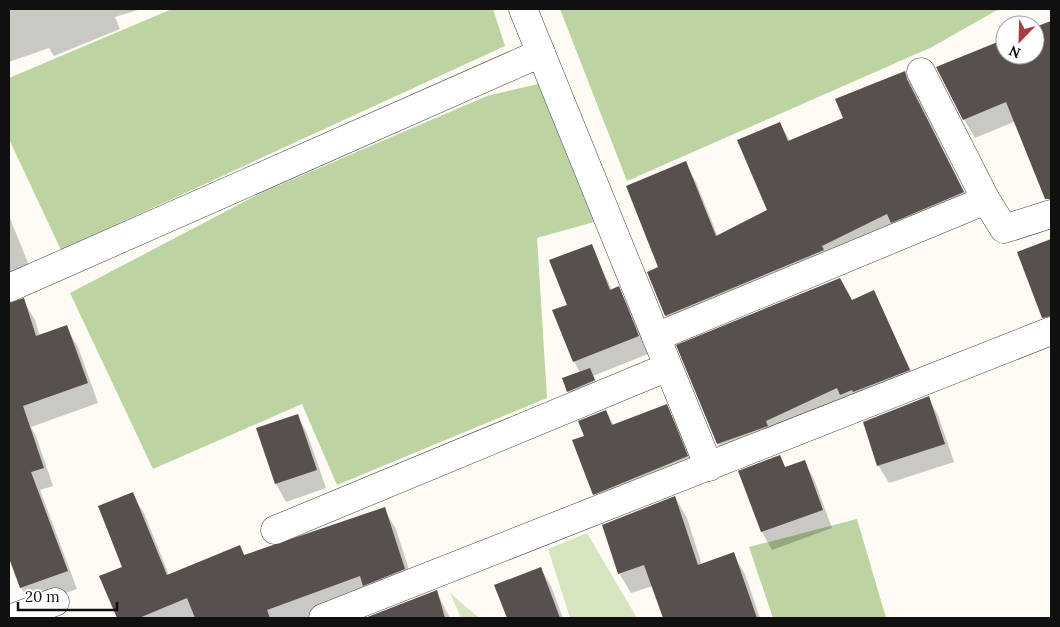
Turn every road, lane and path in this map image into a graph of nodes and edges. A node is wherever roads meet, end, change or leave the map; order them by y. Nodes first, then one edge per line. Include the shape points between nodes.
1 (523, 9) edge
2 (541, 53) junction
3 (921, 72) dead end
4 (986, 200) junction
5 (1051, 214) edge
6 (9, 288) edge
7 (1051, 331) edge
8 (656, 337) junction
9 (668, 367) junction
10 (709, 467) junction
11 (275, 530) dead end
12 (55, 602) dead end
13 (12, 618) edge
14 (323, 618) edge

1 - 2 street
2 - 6 street
2 - 8 street
3 - 4 street
4 - 5 street via 1004,229
4 - 8 street
7 - 10 street
8 - 9 street
9 - 10 street
9 - 11 street
10 - 14 street
12 - 13 street

